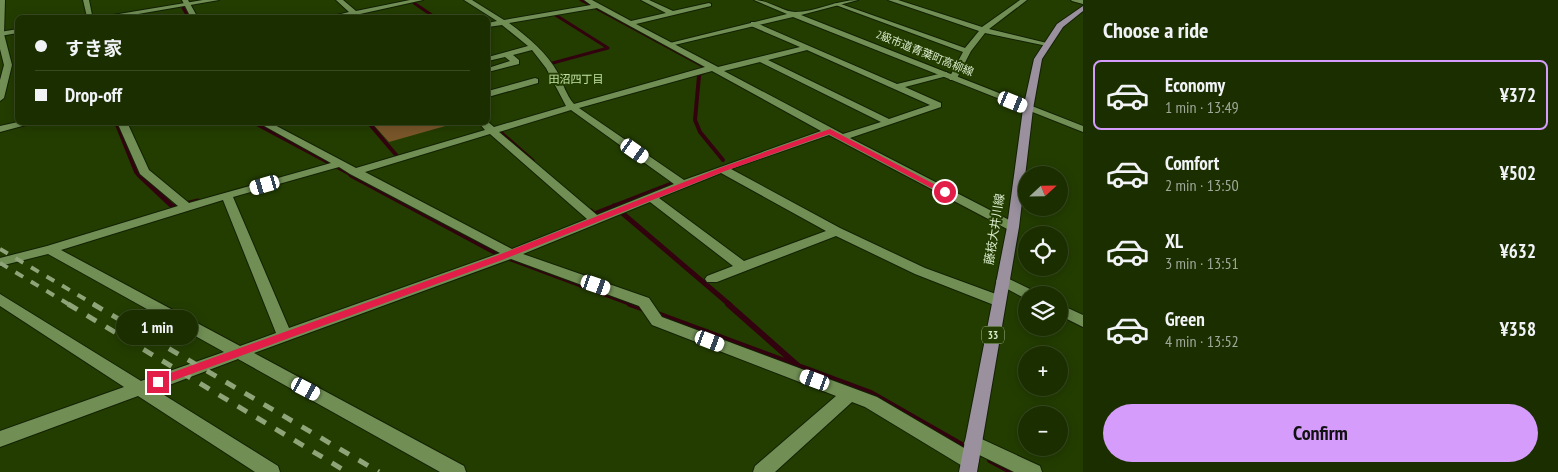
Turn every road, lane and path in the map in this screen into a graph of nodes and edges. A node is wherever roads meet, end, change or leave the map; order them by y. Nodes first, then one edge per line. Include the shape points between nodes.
1 (2, 0) edge
2 (86, 0) edge
3 (216, 0) edge
4 (339, 0) edge
5 (420, 0) edge
6 (467, 0) edge
7 (644, 0) edge
8 (697, 0) edge
9 (757, 0) edge
10 (855, 0) edge
11 (891, 0) edge
12 (1024, 0) edge
13 (1074, 0) edge
14 (186, 2) edge
15 (1083, 2) edge
16 (591, 4) edge
17 (836, 4) junction
18 (1083, 8) edge
19 (672, 13) junction
20 (356, 14) edge
21 (794, 14) junction
22 (89, 15) edge
23 (114, 15) edge
24 (193, 15) edge
25 (503, 22) junction
26 (630, 23) junction
27 (754, 24) junction
28 (490, 25) edge
29 (983, 30) junction
30 (15, 32) edge
31 (0, 34) edge
32 (670, 44) junction
33 (1047, 44) junction
34 (533, 47) junction
35 (806, 48) junction
36 (967, 51) junction
37 (3, 54) edge
38 (506, 54) junction
39 (490, 58) edge
40 (760, 59) junction
41 (490, 69) edge
42 (712, 69) junction
43 (944, 74) junction
44 (953, 78) junction
45 (535, 81) dead end
46 (896, 87) junction
47 (1, 93) edge
48 (490, 93) edge
49 (572, 107) junction
50 (1028, 109) junction
51 (889, 122) junction
52 (19, 125) edge
53 (123, 125) edge
54 (267, 125) edge
55 (485, 125) edge
56 (0, 129) edge
57 (1083, 129) edge
58 (492, 131) junction
59 (830, 131) junction
60 (842, 138) junction
61 (339, 164) junction
62 (722, 169) junction
63 (354, 172) junction
64 (683, 184) junction
65 (227, 196) junction
66 (650, 197) junction
67 (187, 207) junction
68 (594, 220) junction
69 (1013, 227) junction
70 (836, 231) junction
71 (50, 249) junction
72 (505, 256) junction
73 (0, 262) edge
74 (743, 267) junction
75 (712, 279) dead end
76 (1003, 281) junction
77 (1018, 289) edge
78 (0, 298) edge
79 (999, 301) junction
80 (1068, 314) edge
81 (1083, 322) edge
82 (284, 336) junction
83 (238, 353) junction
84 (142, 388) junction
85 (850, 393) junction
86 (0, 439) edge
87 (970, 459) edge
88 (271, 472) edge
89 (457, 472) edge
90 (762, 472) edge
91 (1033, 472) edge

1 - 31 street
2 - 22 street
3 - 14 street
4 - 20 street
5 - 20 street
6 - 25 street
7 - 19 street
8 - 19 street via 709,5
9 - 21 street, 2級市道青葉町高柳線
10 - 17 street
11 - 29 street
12 - 29 street
13 - 15 street
14 - 23 street
14 - 24 street
16 - 25 street
16 - 26 street
17 - 21 street
17 - 36 street
18 - 33 main road, 藤枝大井川線 / 33 via 1060,26
19 - 26 street
21 - 27 street
21 - 43 street, 2級市道青葉町高柳線
25 - 28 street
25 - 34 street
26 - 32 street
27 - 32 street
27 - 35 street
29 - 33 street
29 - 36 street
30 - 31 street
31 - 37 street
32 - 42 street
33 - 50 main road, 藤枝大井川線 / 33 via 1038,59
34 - 38 street
34 - 49 street via 550,67 564,100
35 - 40 street
35 - 46 street
36 - 44 street
37 - 47 street via 8,65
38 - 39 street
38 - 41 street via 516,62
40 - 42 street
40 - 51 street
42 - 49 street
42 - 59 street
43 - 44 street, 2級市道青葉町高柳線
43 - 46 street
44 - 50 street, 2級市道青葉町高柳線
45 - 48 street
46 - 51 street via 938,105
49 - 58 street
49 - 64 street
50 - 57 street, 2級市道青葉町高柳線
50 - 69 main road, 藤枝大井川線 / 33
51 - 60 street
52 - 56 street
53 - 67 street via 144,172
54 - 61 street
55 - 58 street
58 - 63 street
58 - 68 street
59 - 60 street
59 - 62 street
60 - 69 street
61 - 63 street
61 - 65 street
62 - 64 street
62 - 70 street
63 - 72 street
64 - 66 street
65 - 67 street
65 - 82 street
66 - 68 street
66 - 74 street
67 - 71 street
68 - 72 street
69 - 76 main road, 藤枝大井川線 / 33
70 - 74 street
70 - 79 street via 920,271
71 - 73 street
71 - 83 street
72 - 82 street
72 - 85 street via 644,302 657,321
74 - 75 street
76 - 77 street
76 - 79 main road, 藤枝大井川線 / 33
78 - 84 street
79 - 87 main road, 藤枝大井川線 / 33
80 - 81 street
82 - 83 street
83 - 84 street
83 - 89 street
84 - 86 street
84 - 88 street
85 - 87 street
85 - 90 street
87 - 91 street

